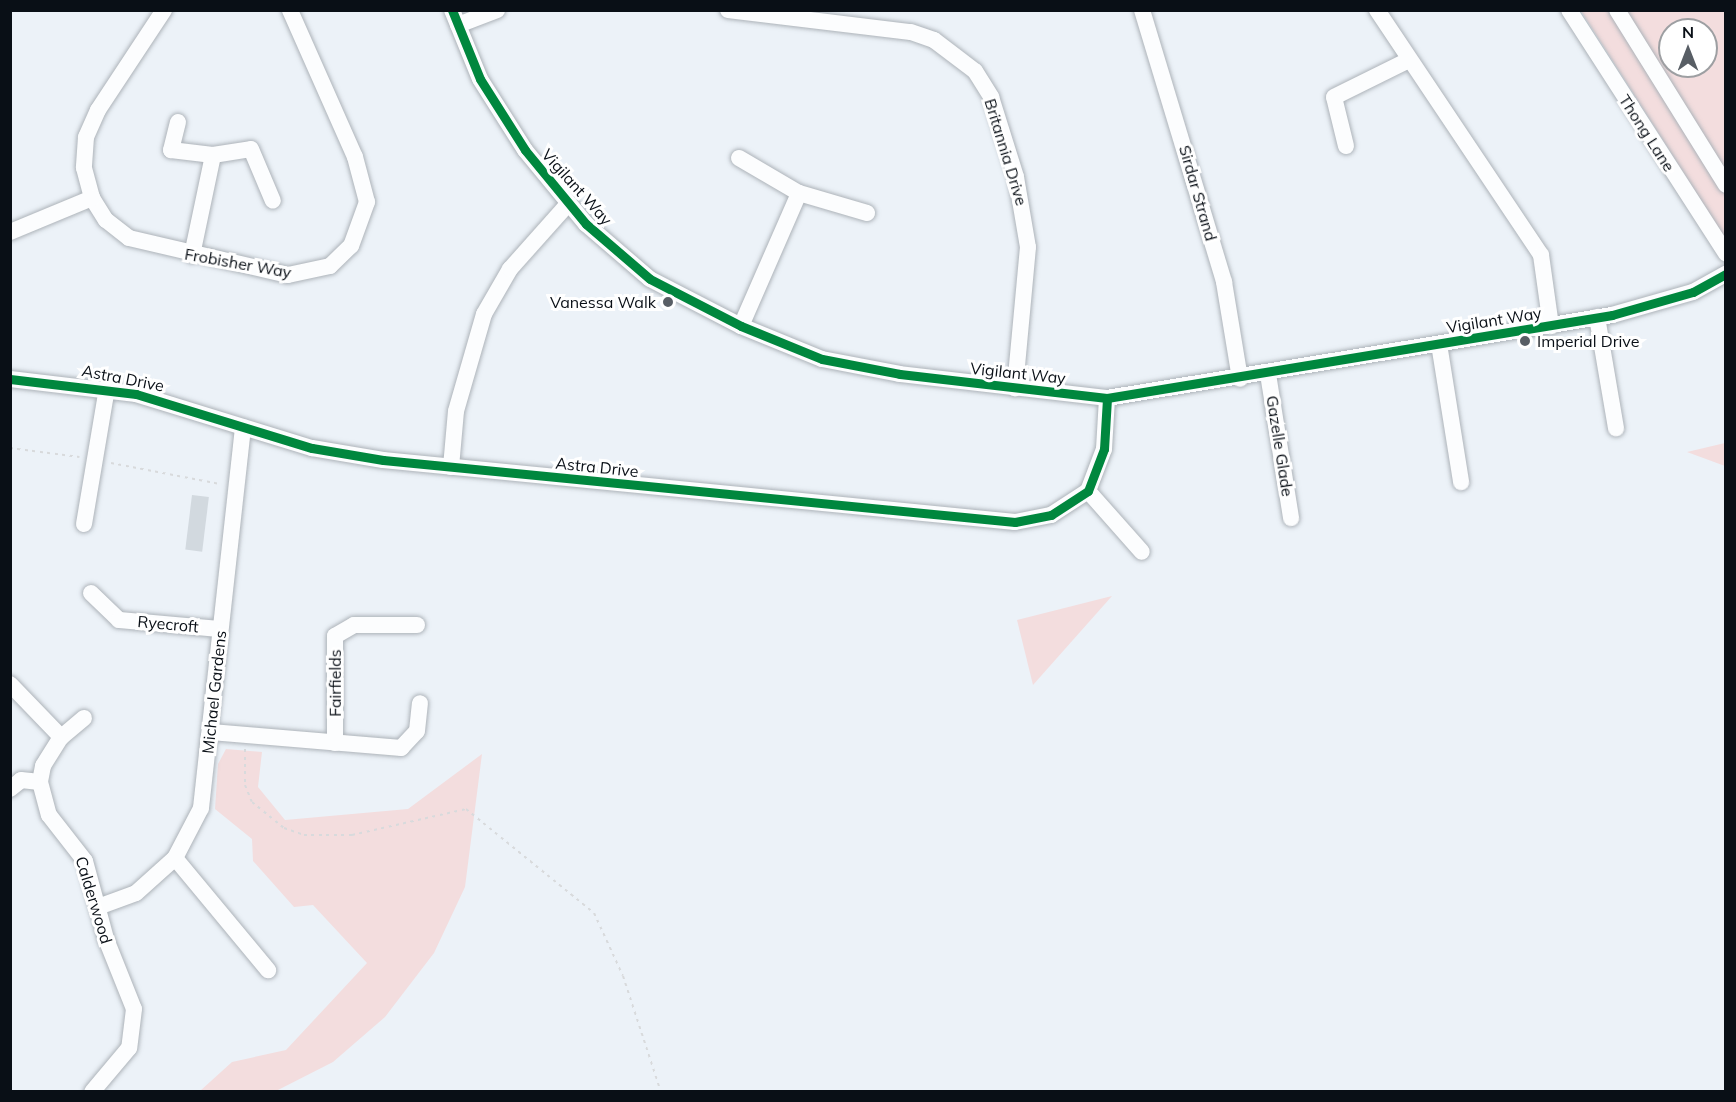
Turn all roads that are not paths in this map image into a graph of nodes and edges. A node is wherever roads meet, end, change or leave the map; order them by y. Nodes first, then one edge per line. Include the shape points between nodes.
1 (164, 10) edge
2 (290, 10) edge
3 (497, 10) edge
4 (728, 10) edge
5 (1142, 10) edge
6 (1377, 10) edge
7 (1569, 10) edge
8 (1617, 10) edge
9 (455, 18) edge
10 (1409, 60) junction
11 (178, 122) dead end
12 (1346, 146) dead end
13 (213, 155) junction
14 (739, 158) dead end
15 (1725, 185) edge
16 (799, 193) junction
17 (92, 198) junction
18 (273, 201) dead end
19 (568, 204) junction
20 (867, 213) dead end
21 (10, 232) edge
22 (1725, 254) edge
23 (192, 255) junction
24 (1725, 274) edge
25 (1597, 317) junction
26 (741, 326) junction
27 (1551, 326) junction
28 (1439, 344) junction
29 (1268, 374) junction
30 (1240, 378) junction
31 (10, 379) edge
32 (107, 388) junction
33 (1015, 388) junction
34 (1107, 398) junction
35 (243, 427) junction
36 (1616, 428) dead end
37 (451, 467) junction
38 (1461, 482) dead end
39 (1088, 490) junction
40 (1292, 518) dead end
41 (84, 524) dead end
42 (1142, 552) dead end
43 (91, 593) dead end
44 (417, 626) dead end
45 (220, 628) junction
46 (10, 684) edge
47 (420, 703) dead end
48 (84, 718) dead end
49 (211, 732) junction
50 (61, 737) junction
51 (335, 743) junction
52 (40, 782) junction
53 (10, 789) edge
54 (175, 858) junction
55 (98, 907) junction
56 (268, 970) dead end
57 (92, 1092) edge

1 - 17 street, Frobisher Way via 98,110 86,137 84,168
2 - 23 street, Frobisher Way via 358,167 367,202 364,220 351,246 330,266 310,273 288,275
3 - 9 street
4 - 33 street, Britannia Drive via 911,32 934,40 975,71 991,96 1016,177 1028,247
5 - 30 street, Sirdar Strand via 1224,282
6 - 10 street
7 - 22 street, Thong Lane
8 - 15 street
9 - 19 street, Vigilant Way via 480,79 525,150
10 - 12 street via 1334,98
10 - 27 street via 1541,255
11 - 13 street via 171,150
13 - 18 street via 251,149
13 - 23 street
14 - 16 street
16 - 20 street
16 - 26 street
17 - 21 street
17 - 23 street, Frobisher Way via 106,220 129,238
19 - 26 street, Vigilant Way via 650,279
19 - 37 street via 510,269 484,314 456,411
24 - 25 street, Vigilant Way via 1684,295
25 - 27 street, Vigilant Way
25 - 36 street
26 - 33 street, Vigilant Way via 822,359
27 - 28 street, Vigilant Way
28 - 29 street, Vigilant Way
28 - 38 street
29 - 30 street, Vigilant Way
29 - 40 street, Gazelle Glade
30 - 34 street, Vigilant Way
31 - 32 street, Astra Drive
32 - 35 street, Astra Drive
32 - 41 street
33 - 34 street, Vigilant Way
34 - 39 street via 1104,450
35 - 37 street, Astra Drive via 312,448
35 - 45 street, Michael Gardens
37 - 39 street, Astra Drive via 1015,522 1051,515
39 - 42 street
43 - 45 street, Ryecroft via 118,620
44 - 51 street, Fairfields via 354,626 335,636
45 - 49 street, Michael Gardens
46 - 50 street
47 - 51 street via 410,743 388,747
48 - 50 street
49 - 51 street
49 - 54 street, Michael Gardens via 201,808
50 - 52 street via 43,766
52 - 53 street via 21,780
52 - 55 street, Calderwood via 49,814 85,861
54 - 55 street, Michael Gardens via 136,893
54 - 56 street
55 - 57 street, Calderwood via 135,1020 129,1048

